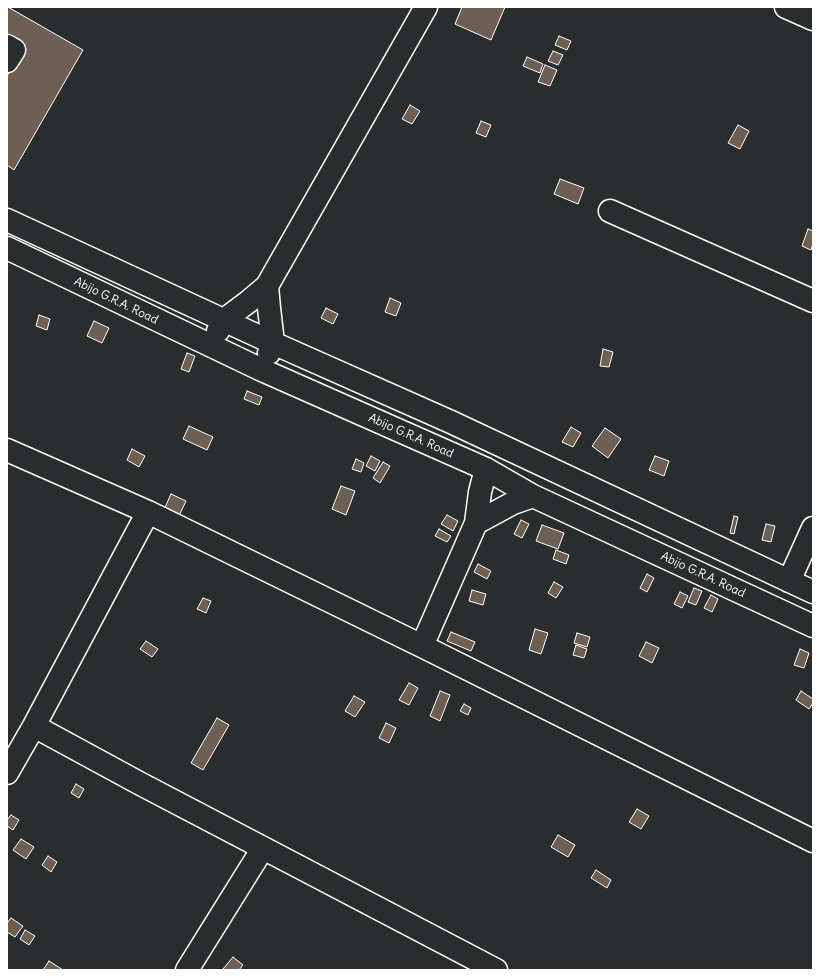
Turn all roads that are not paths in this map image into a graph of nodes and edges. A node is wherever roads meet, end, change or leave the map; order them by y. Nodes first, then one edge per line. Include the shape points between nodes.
1 (426, 7) edge
2 (786, 7) edge
3 (813, 19) edge
4 (7, 46) edge
5 (7, 61) edge
6 (610, 211) dead end
7 (7, 220) edge
8 (7, 248) edge
9 (267, 286) junction
10 (813, 301) edge
11 (224, 320) junction
12 (273, 343) junction
13 (211, 346) junction
14 (262, 370) junction
15 (7, 450) edge
16 (486, 469) junction
17 (533, 496) junction
18 (148, 512) junction
19 (476, 523) junction
20 (813, 528) edge
21 (789, 581) junction
22 (813, 592) edge
23 (813, 626) edge
24 (422, 646) junction
25 (34, 726) junction
26 (7, 773) edge
27 (813, 841) edge
28 (263, 848) junction
29 (187, 970) edge
30 (493, 970) edge

1 - 9 street
2 - 3 street
4 - 5 street via 14,50
6 - 10 street
7 - 11 street
8 - 13 street, Abijo G.R.A. Road
9 - 11 street
9 - 12 street
11 - 12 street
11 - 13 street
12 - 14 street
12 - 21 street via 451,422
13 - 14 street, Abijo G.R.A. Road
14 - 16 street, Abijo G.R.A. Road
15 - 18 street
16 - 17 street, Abijo G.R.A. Road
16 - 19 street
17 - 19 street via 513,503
17 - 23 street, Abijo G.R.A. Road
18 - 24 street
18 - 25 street
19 - 24 street
20 - 21 street
21 - 22 street
24 - 27 street
25 - 26 street
25 - 28 street
28 - 29 street
28 - 30 street

